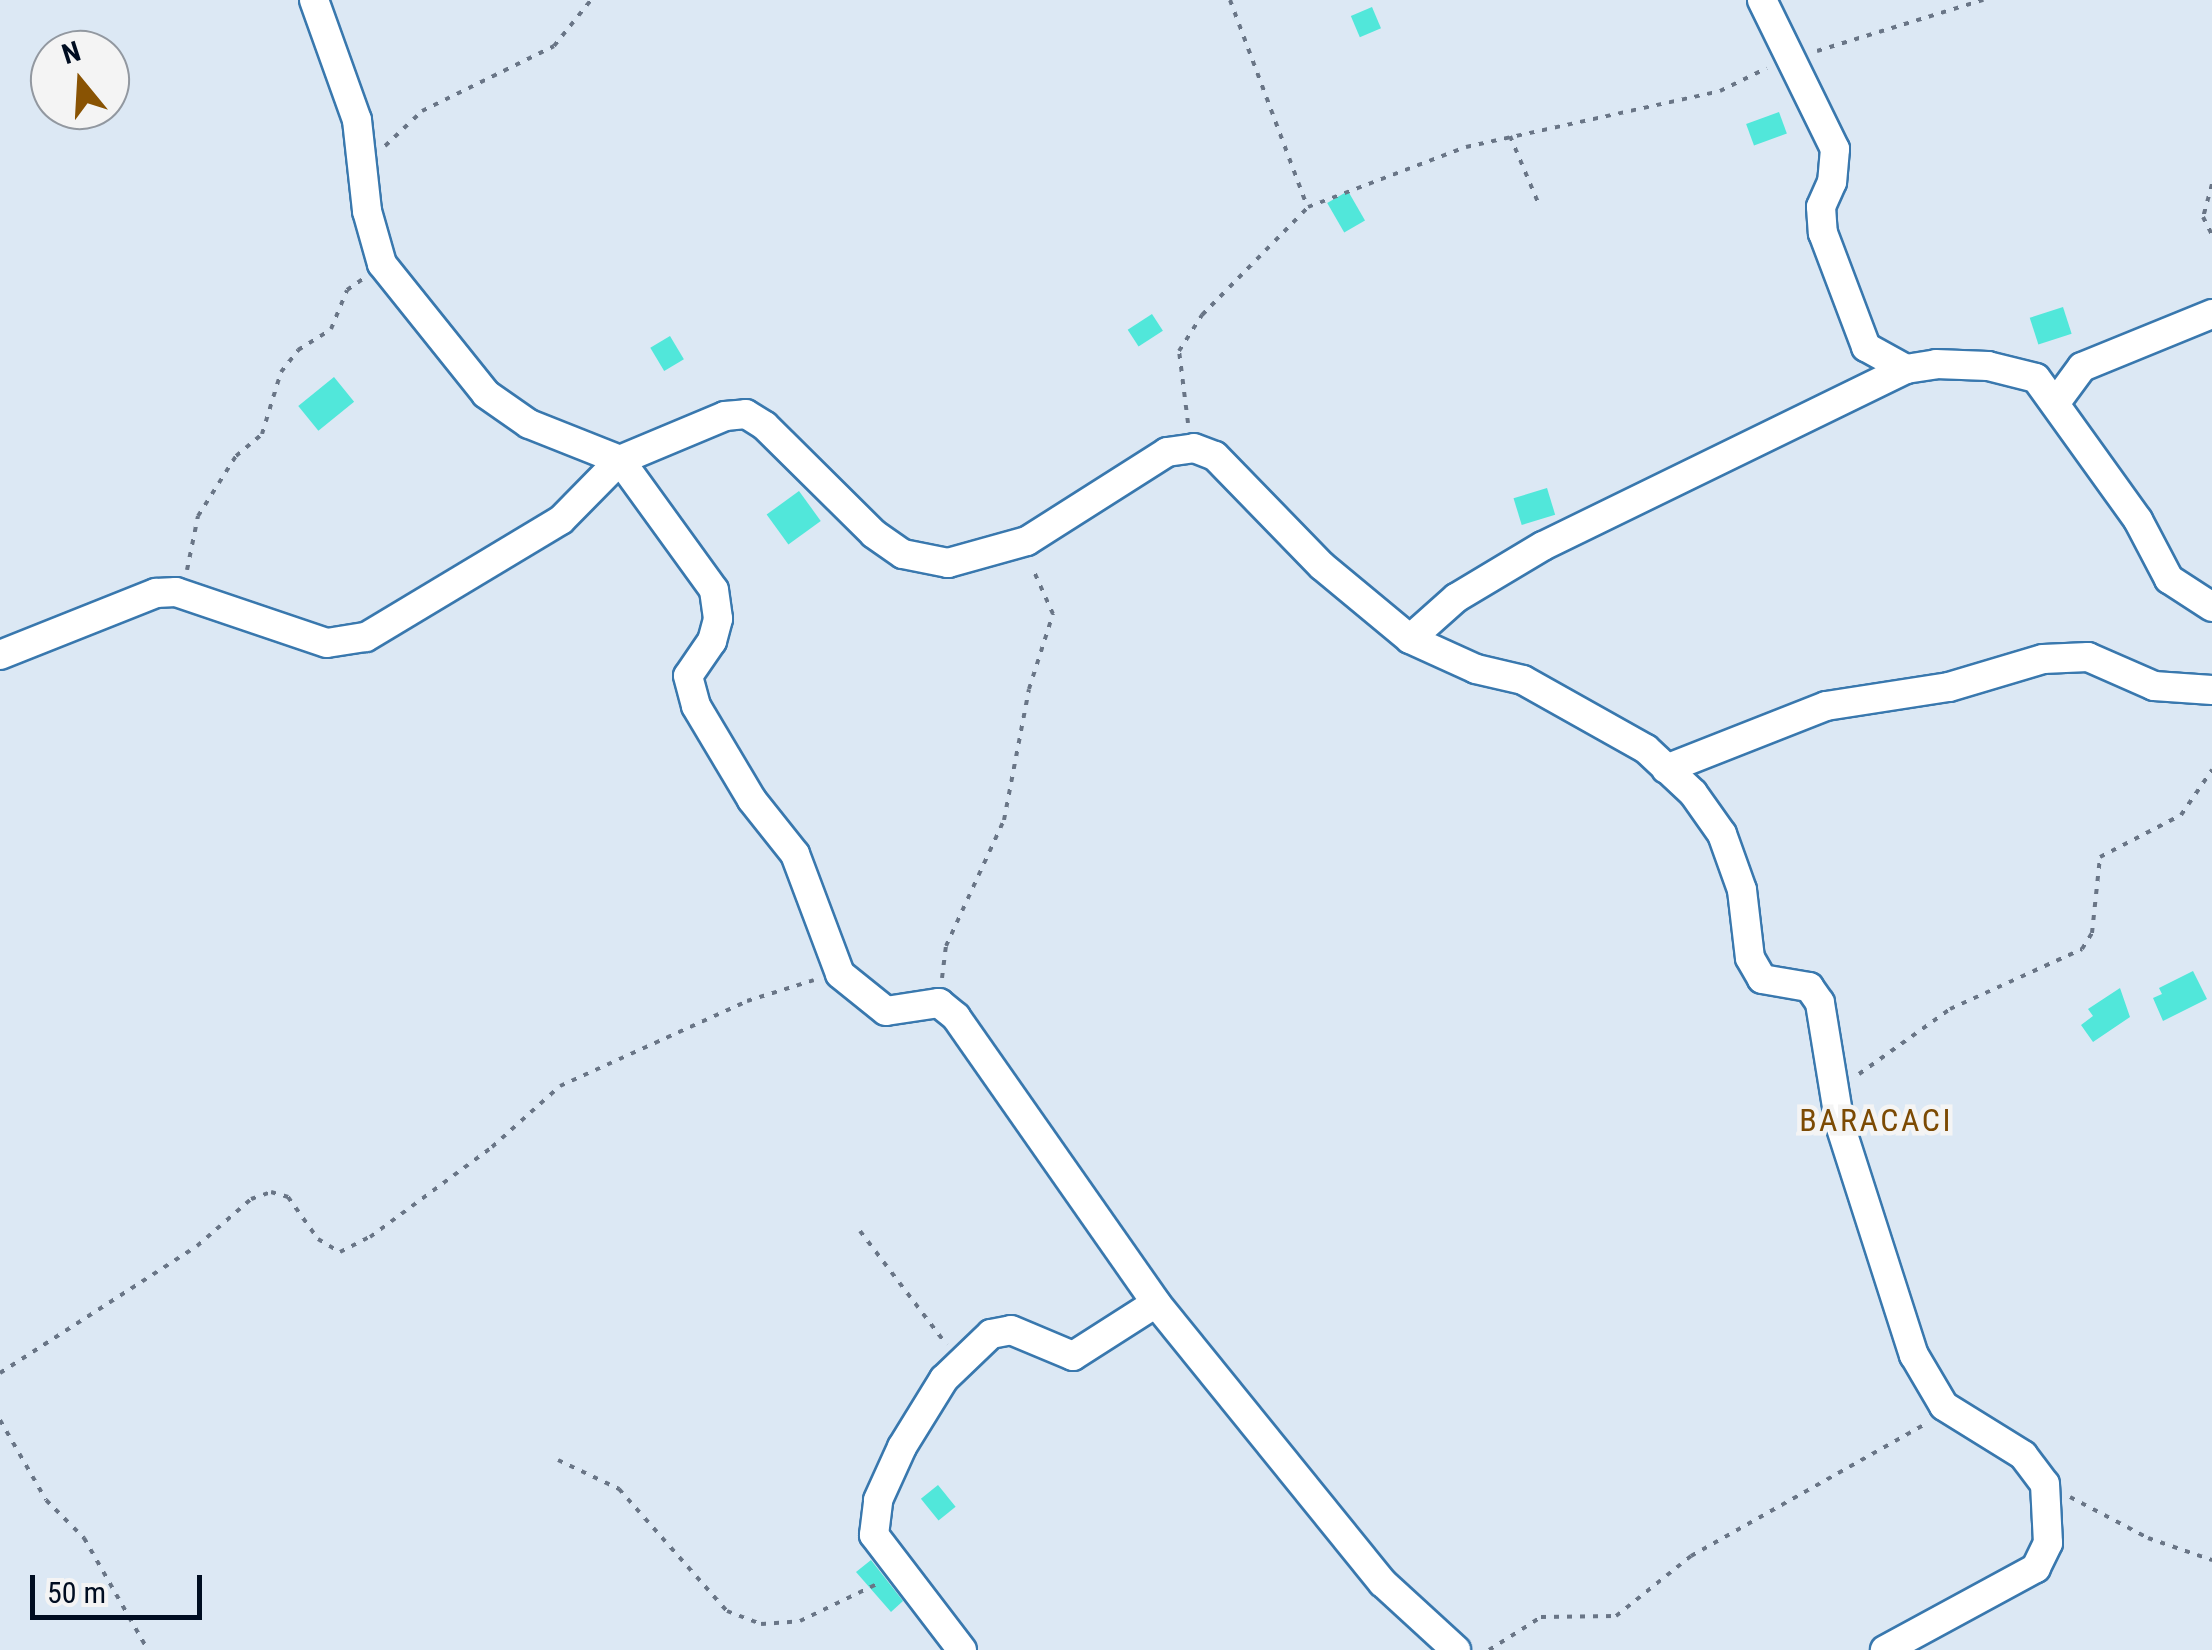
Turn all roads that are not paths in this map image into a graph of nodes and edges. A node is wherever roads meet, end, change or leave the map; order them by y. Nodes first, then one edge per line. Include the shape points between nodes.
1 (314, 0) edge
2 (1762, 0) edge
3 (2212, 314) edge
4 (1906, 370) junction
5 (2056, 401) junction
6 (620, 460) junction
7 (2212, 607) edge
8 (1410, 640) junction
9 (0, 656) edge
10 (2212, 690) edge
11 (1666, 769) junction
12 (1156, 1304) junction
13 (962, 1650) edge
14 (1456, 1650) edge
15 (1885, 1650) edge

1 - 6 street via 366,163 367,210 382,264 486,394 529,424
2 - 4 street via 1835,149 1822,233 1866,348
3 - 5 street via 2082,366
4 - 5 street via 1988,366 2036,378
4 - 8 street via 1543,546 1456,598
5 - 7 street via 2138,520 2169,579
6 - 8 street via 725,416 746,414 903,554 948,563 1016,544 1167,452 1194,448 1215,456 1322,566
6 - 9 street via 561,520 390,626 348,643 302,637 176,592 129,602
6 - 12 street via 714,590 718,619 712,641 688,676 696,706 752,800 795,854 840,974 886,1011 939,1002 1084,1192
8 - 11 street via 1476,669 1522,680 1592,714
10 - 11 street via 2154,686 2088,657 2043,659 1949,687 1826,706
11 - 15 street via 1722,834 1742,890 1750,958 1762,979 1808,987 1820,1003 1832,1086 1914,1354 1944,1406 2023,1455 2045,1484 2048,1544 2036,1568
12 - 13 street via 1073,1356 1010,1330 990,1334 958,1361 902,1447 878,1500 874,1535
12 - 14 street via 1384,1583

